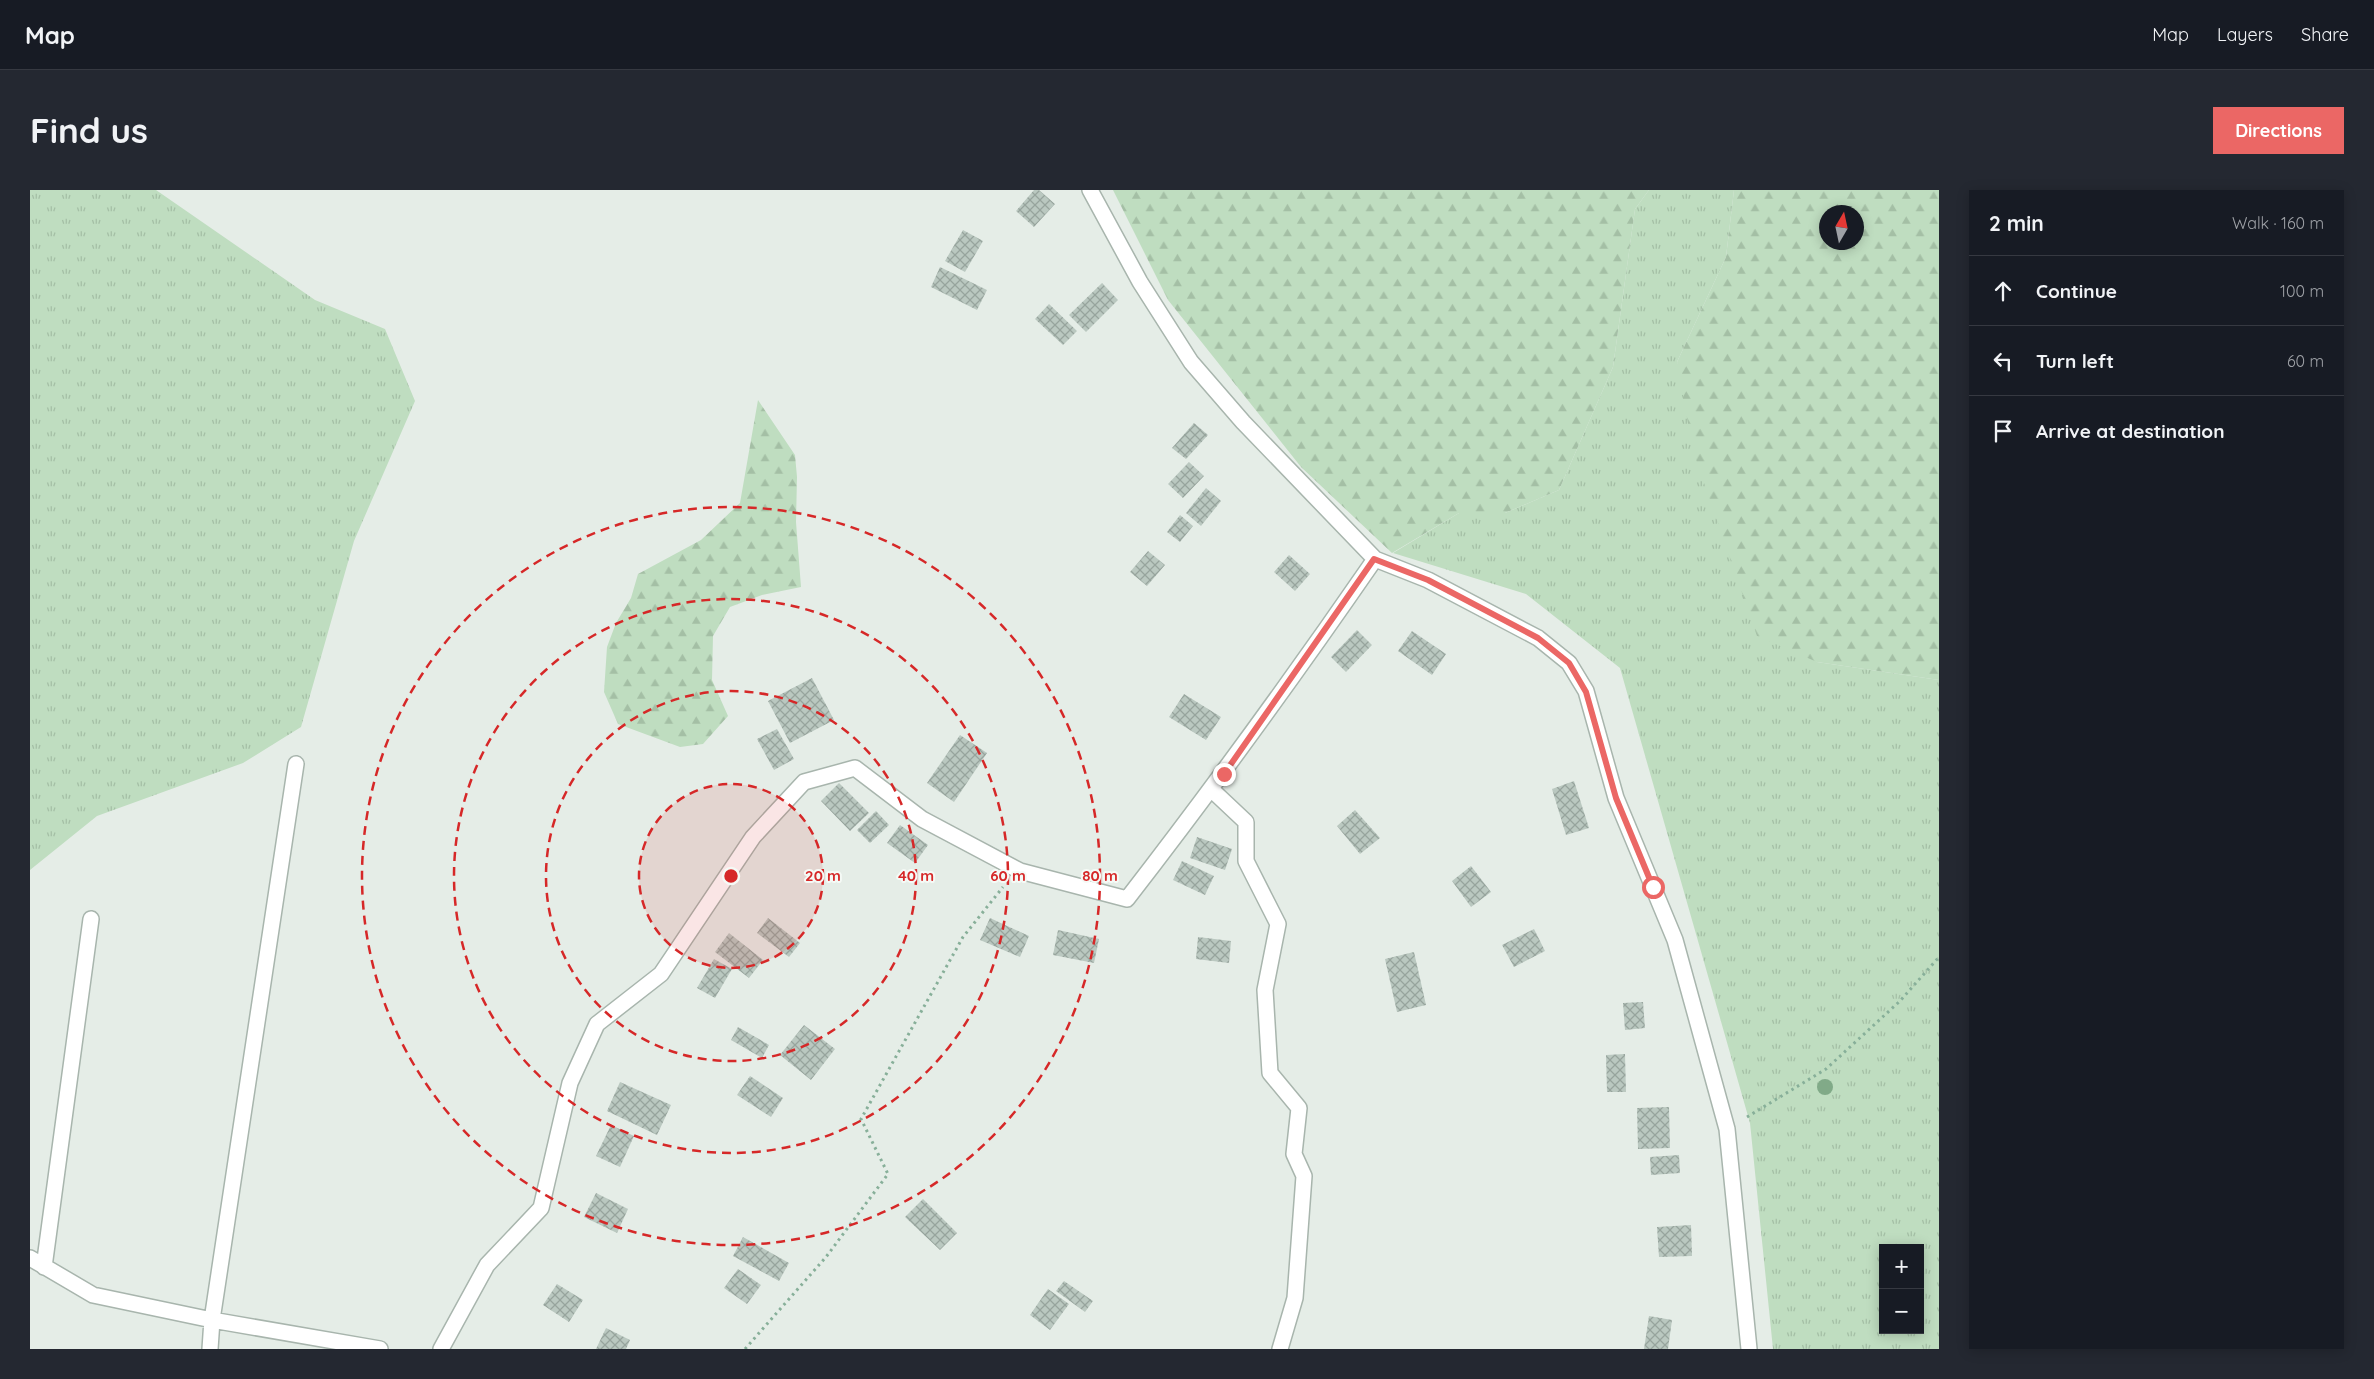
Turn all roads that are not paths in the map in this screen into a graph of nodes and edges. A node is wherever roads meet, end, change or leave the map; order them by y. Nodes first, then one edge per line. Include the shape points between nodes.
1 (1090, 190) edge
2 (1374, 559) junction
3 (296, 764) dead end
4 (1212, 790) junction
5 (91, 919) dead end
6 (30, 1258) edge
7 (44, 1267) junction
8 (212, 1320) junction
9 (210, 1349) edge
10 (380, 1349) edge
11 (441, 1349) edge
12 (1280, 1349) edge
13 (1749, 1349) edge

1 - 2 street via 1140,282 1191,362 1243,422
2 - 4 street
2 - 13 street via 1428,580 1538,638 1569,663 1586,692 1616,798 1675,940 1727,1128
3 - 8 street
4 - 11 street via 1127,899 1020,871 922,819 855,768 804,782 753,838 661,974 597,1024 570,1083 541,1208 487,1265
4 - 12 street via 1246,822 1246,861 1278,924 1265,990 1270,1073 1300,1108 1294,1154 1304,1176 1295,1298
5 - 7 street
6 - 7 street
7 - 8 street via 93,1295
8 - 9 street
8 - 10 street

